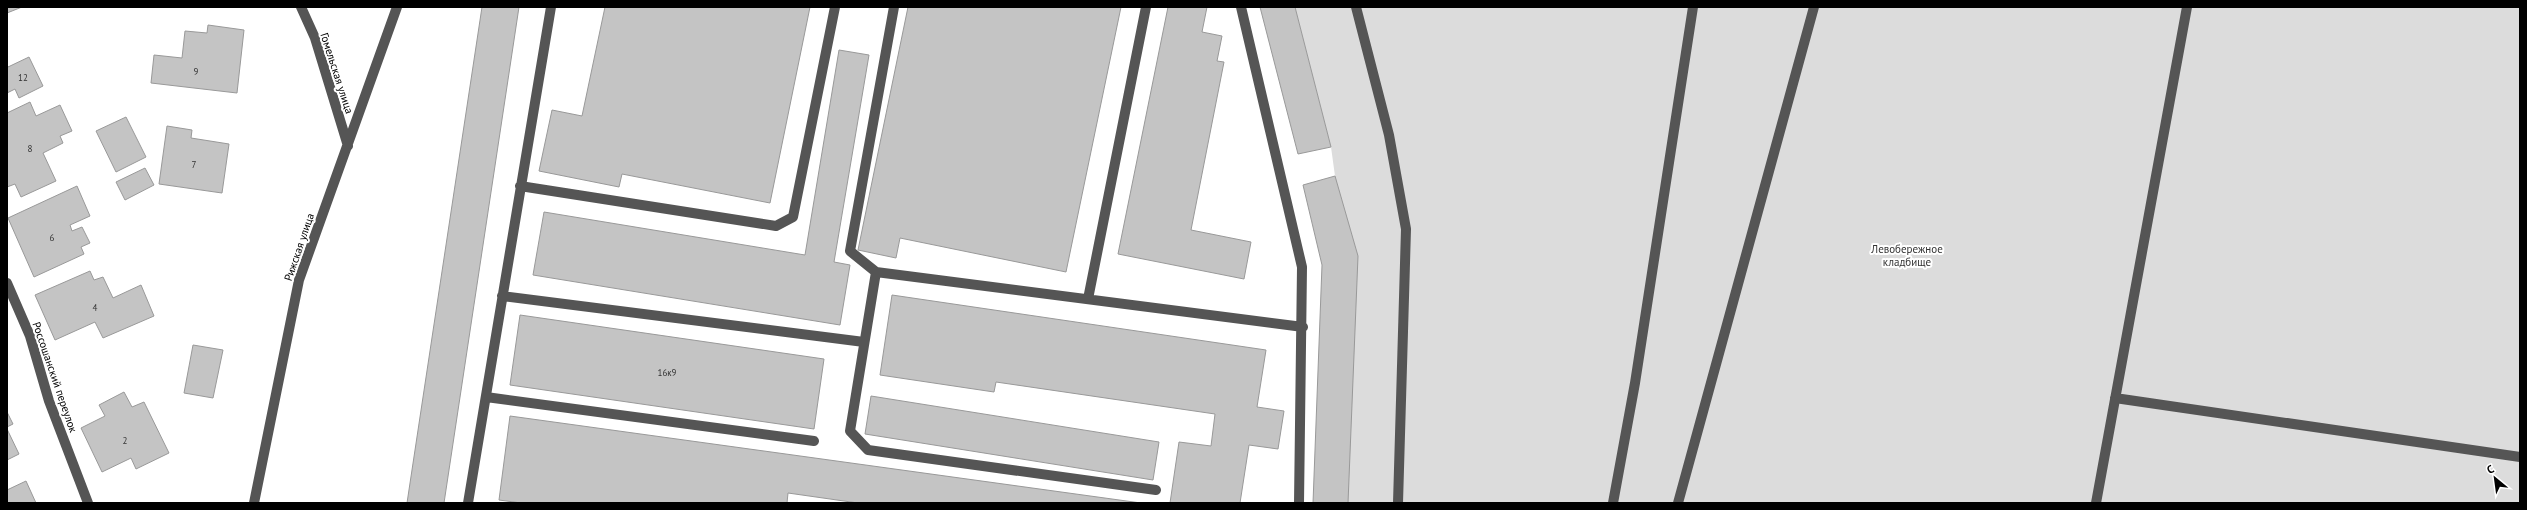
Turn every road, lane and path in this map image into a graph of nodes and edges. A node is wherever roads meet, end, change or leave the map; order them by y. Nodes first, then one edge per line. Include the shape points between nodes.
1 (301, 7) edge
2 (397, 7) edge
3 (551, 7) edge
4 (835, 7) edge
5 (894, 7) edge
6 (1146, 7) edge
7 (1241, 7) edge
8 (1356, 7) edge
9 (1693, 7) edge
10 (1814, 7) edge
11 (2187, 7) edge
12 (348, 146) junction
13 (520, 186) junction
14 (876, 272) junction
15 (7, 283) edge
16 (502, 296) junction
17 (1088, 299) junction
18 (1302, 327) junction
19 (864, 342) junction
20 (486, 397) junction
21 (2115, 398) junction
22 (814, 441) dead end
23 (2520, 458) edge
24 (1156, 490) dead end
25 (88, 503) edge
26 (254, 503) edge
27 (468, 503) edge
28 (1299, 503) edge
29 (1398, 503) edge
30 (1613, 503) edge
31 (1678, 503) edge
32 (2096, 503) edge

1 - 12 street, Гомельская улица via 314,38
2 - 12 street, Рижская улица
3 - 13 street
4 - 13 street via 793,217 776,226
5 - 14 street via 850,251
6 - 17 street
7 - 18 street via 1302,266
8 - 29 street via 1389,135 1406,229
9 - 30 street via 1635,383
10 - 31 street
11 - 21 street
12 - 26 street, Рижская улица via 299,280
13 - 16 street
14 - 17 street
14 - 19 street
15 - 25 street, Россошанский переулок via 30,336 49,401
16 - 19 street
16 - 20 street
17 - 18 street
18 - 28 street
19 - 24 street via 850,432 868,450
20 - 22 street
20 - 27 street
21 - 23 street
21 - 32 street

